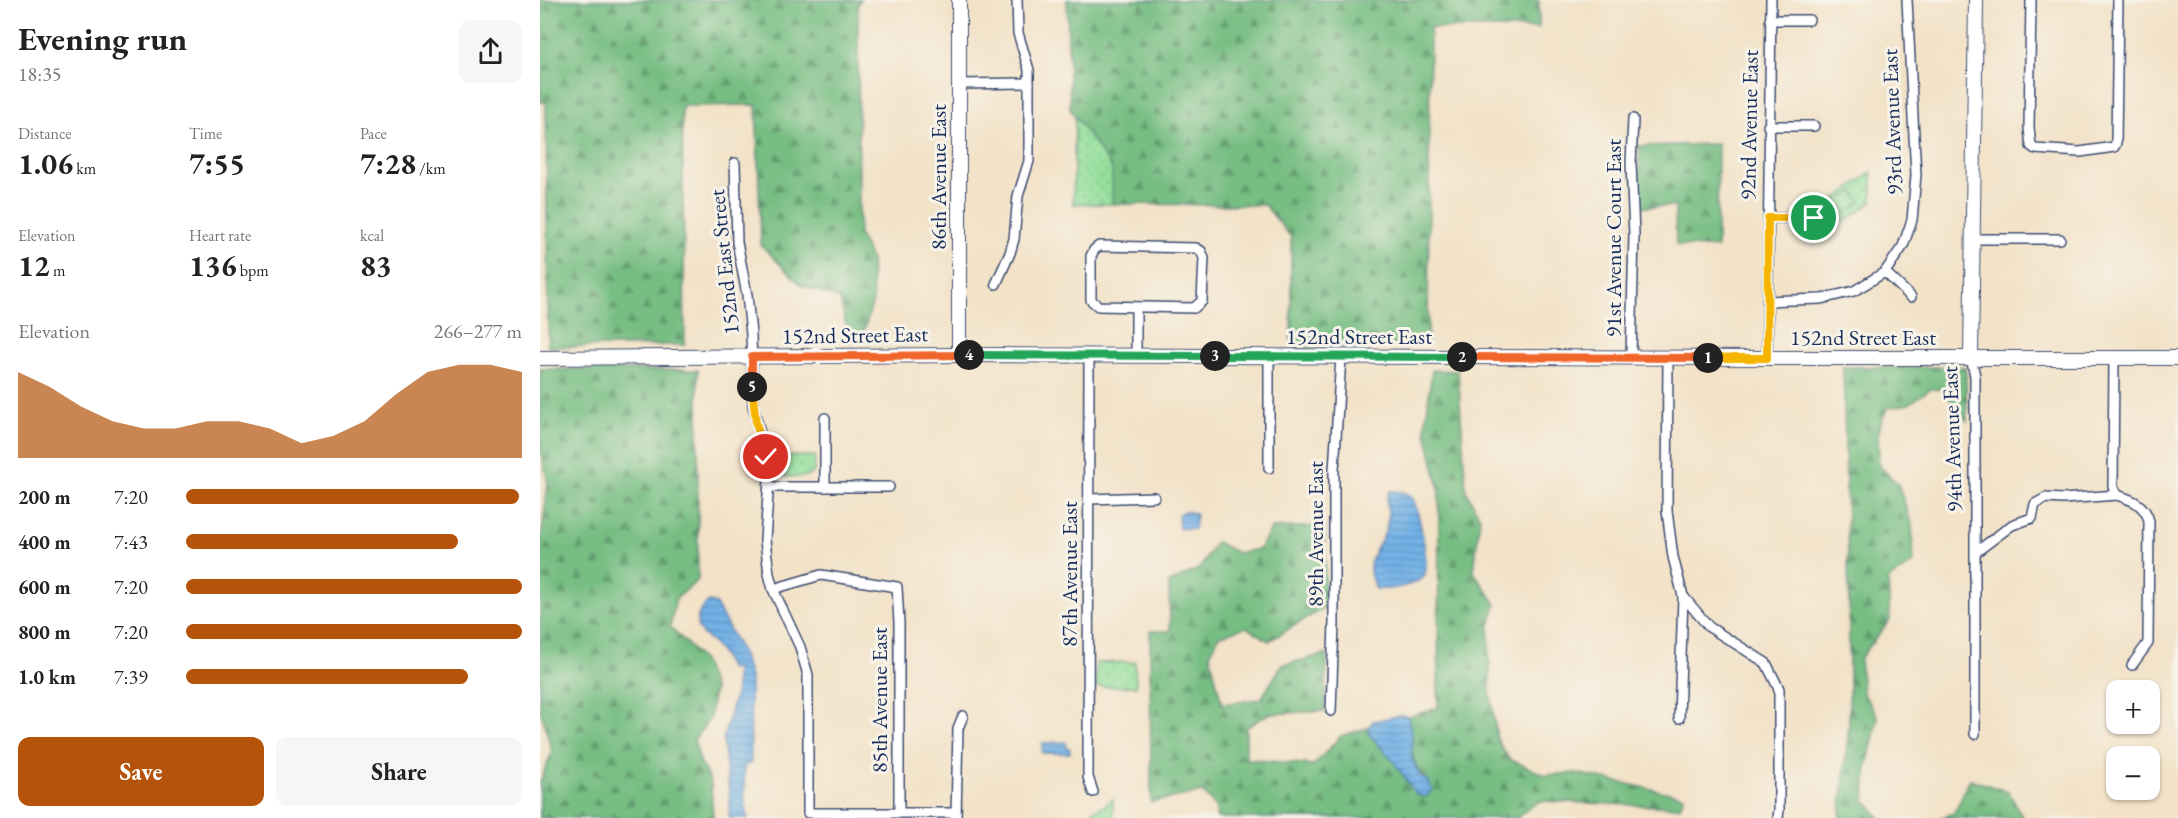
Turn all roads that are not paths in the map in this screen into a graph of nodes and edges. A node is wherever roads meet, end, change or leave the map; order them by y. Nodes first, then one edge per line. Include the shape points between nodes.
1 (959, 0) edge
2 (1017, 0) edge
3 (1771, 0) edge
4 (1907, 0) edge
5 (1976, 0) edge
6 (2031, 0) edge
7 (2118, 0) edge
8 (1770, 20) junction
9 (1809, 20) dead end
10 (1029, 83) junction
11 (960, 84) junction
12 (1633, 119) dead end
13 (1768, 126) junction
14 (1814, 126) dead end
15 (735, 163) dead end
16 (1768, 218) junction
17 (1814, 218) dead end
18 (2060, 238) dead end
19 (1973, 239) junction
20 (1885, 272) junction
21 (996, 284) dead end
22 (1911, 297) dead end
23 (1767, 301) junction
24 (1136, 308) junction
25 (959, 355) junction
26 (1089, 356) junction
27 (1136, 356) junction
28 (1269, 356) junction
29 (752, 357) junction
30 (1341, 357) junction
31 (1632, 357) junction
32 (1668, 357) junction
33 (1971, 357) junction
34 (540, 358) edge
35 (1767, 358) junction
36 (2114, 358) junction
37 (2178, 358) edge
38 (825, 418) dead end
39 (1269, 468) dead end
40 (769, 487) junction
41 (825, 487) junction
42 (889, 487) dead end
43 (2116, 495) junction
44 (1154, 497) dead end
45 (1089, 499) junction
46 (1976, 552) junction
47 (774, 589) junction
48 (1683, 596) junction
49 (2132, 665) dead end
50 (1331, 711) dead end
51 (963, 716) dead end
52 (1679, 718) dead end
53 (1975, 734) dead end
54 (1093, 792) dead end
55 (899, 813) junction
56 (956, 815) edge
57 (1778, 818) edge

1 - 11 street, 86th Avenue East
2 - 10 street via 1018,33
3 - 8 street, 92nd Avenue East
4 - 20 street, 93rd Avenue East via 1915,187 1912,220 1903,246
5 - 19 street, 94th Avenue East
6 - 7 street via 2031,146 2080,152 2114,147
8 - 9 street
8 - 13 street, 92nd Avenue East
10 - 11 street
10 - 21 street via 1029,161 1018,196 1014,239
11 - 25 street, 86th Avenue East
12 - 31 street, 91st Avenue Court East
13 - 14 street
13 - 16 street, 92nd Avenue East
15 - 29 street, 152nd East Street via 737,242 747,295
16 - 17 street
16 - 23 street, 92nd Avenue East
18 - 19 street
19 - 33 street, 94th Avenue East
20 - 22 street
20 - 23 street via 1860,288 1832,298
23 - 35 street, 92nd Avenue East
24 - 24 street via 1197,306 1204,298 1201,251 1193,247 1096,248 1091,256 1091,300 1098,306
24 - 27 street
25 - 26 street, 152nd Street East
25 - 29 street, 152nd Street East
26 - 27 street, 152nd Street East
26 - 45 street, 87th Avenue East
27 - 28 street, 152nd Street East
28 - 30 street, 152nd Street East
28 - 39 street
29 - 34 street, 152nd Street East
29 - 40 street, 152nd East Street via 753,406
30 - 31 street, 152nd Street East
30 - 50 street, 89th Avenue East via 1334,470
31 - 32 street, 152nd Street East
32 - 35 street, 152nd Street East
32 - 48 street via 1667,511 1672,557
33 - 35 street, 152nd Street East
33 - 36 street, 152nd Street East
33 - 46 street, 94th Avenue East via 1975,376
36 - 37 street, 152nd Street East
36 - 43 street
38 - 41 street
40 - 41 street
40 - 47 street, 152nd East Street via 765,540
41 - 42 street
43 - 46 street via 2046,498 2035,504 2032,518 2012,525
43 - 49 street via 2136,501 2149,521 2149,633 2146,648
44 - 45 street
45 - 54 street, 87th Avenue East via 1088,777
46 - 53 street, 94th Avenue East
47 - 55 street, 152nd East Street via 808,675 808,813
47 - 55 street, 85th Avenue East via 821,575 897,587
48 - 52 street
48 - 57 street via 1709,627 1766,663 1779,689
51 - 56 street via 958,728
55 - 56 street

